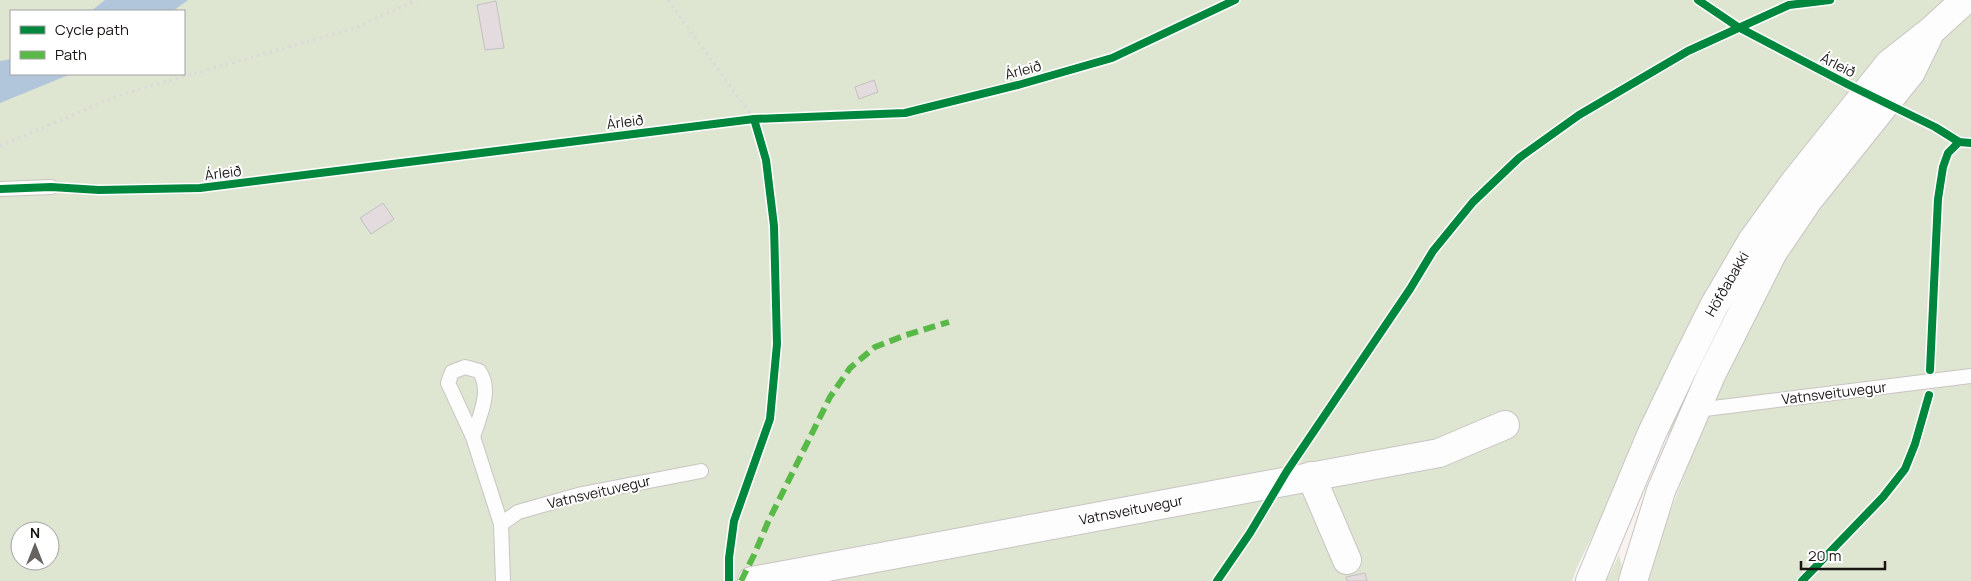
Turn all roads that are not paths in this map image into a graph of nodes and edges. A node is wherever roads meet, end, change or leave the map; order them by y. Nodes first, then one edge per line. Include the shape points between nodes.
1 (1965, 0) edge
2 (1931, 31) junction
3 (51, 187) dead end
4 (0, 188) edge
5 (1971, 376) edge
6 (1697, 410) junction
7 (1505, 425) dead end
8 (473, 436) dead end
9 (702, 471) dead end
10 (1311, 476) junction
11 (501, 524) junction
12 (1347, 560) dead end
13 (1591, 578) edge
14 (503, 581) edge
15 (752, 581) edge
16 (1633, 581) edge

1 - 2 main road, Höfðabakki
2 - 6 main road, Höfðabakki via 1911,72 1809,199 1772,252
2 - 13 main road, Höfðabakki via 1889,64 1752,241 1714,306 1652,433
3 - 4 lane
5 - 6 lane, Vatnsveituvegur
6 - 16 main road, Höfðabakki via 1661,491
7 - 10 main road, Vatnsveituvegur via 1439,453
8 - 11 lane
9 - 11 lane, Vatnsveituvegur via 582,494 518,512
10 - 12 main road
10 - 15 main road, Vatnsveituvegur
11 - 14 lane

